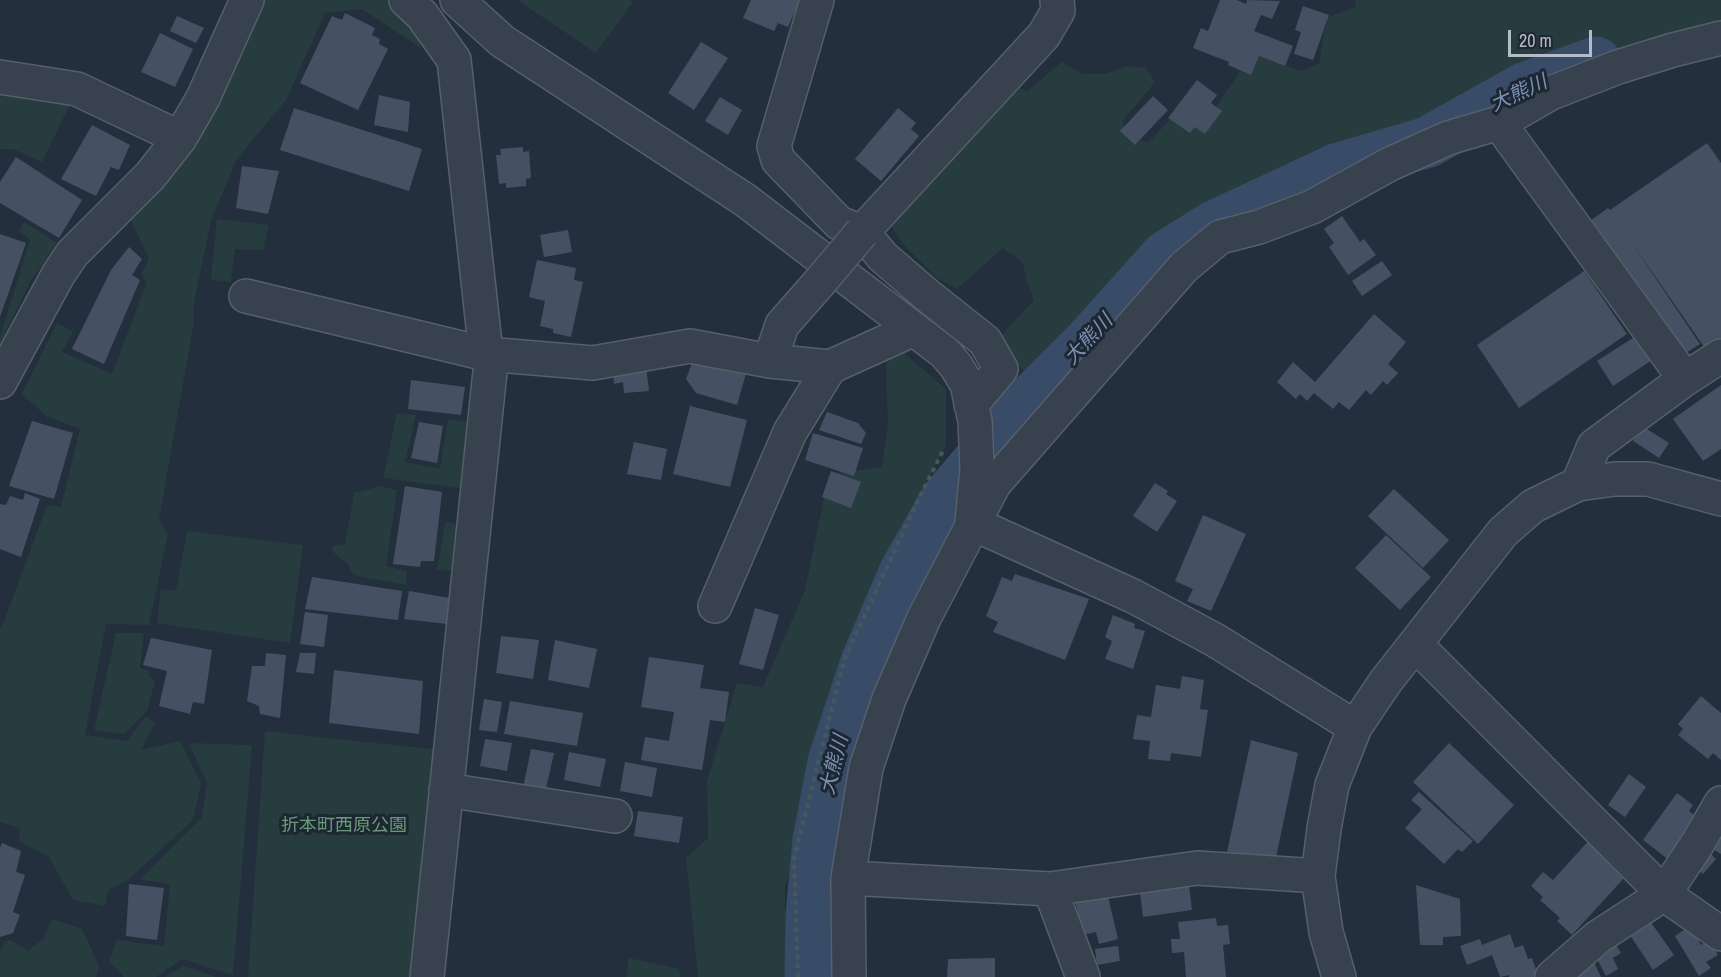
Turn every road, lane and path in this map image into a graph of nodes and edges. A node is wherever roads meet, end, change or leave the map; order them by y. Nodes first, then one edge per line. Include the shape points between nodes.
1 (248, 0) edge
2 (406, 0) edge
3 (457, 0) edge
4 (817, 0) edge
5 (1057, 0) edge
6 (1721, 38) edge
7 (0, 77) edge
8 (1499, 123) junction
9 (180, 138) junction
10 (862, 232) junction
11 (246, 296) dead end
12 (914, 329) junction
13 (486, 354) junction
14 (1721, 356) edge
15 (770, 361) junction
16 (830, 367) junction
17 (1685, 379) junction
18 (0, 382) edge
19 (973, 413) junction
20 (945, 447) dead end
21 (1578, 484) junction
22 (1718, 501) edge
23 (972, 523) junction
24 (715, 606) dead end
25 (1415, 644) junction
26 (1355, 728) junction
27 (446, 790) junction
28 (1721, 803) edge
29 (615, 816) dead end
30 (1318, 876) junction
31 (848, 878) junction
32 (1050, 889) junction
33 (1664, 894) junction
34 (1721, 934) edge
35 (427, 977) edge
36 (798, 977) edge
37 (849, 977) edge
38 (1083, 977) edge
39 (1339, 977) edge
40 (1552, 977) edge

1 - 9 street
2 - 13 street via 422,15 454,60
3 - 12 street via 502,41 745,200
4 - 10 street via 774,146 778,160 839,223
5 - 10 street via 1058,11 1044,35
6 - 8 street via 1618,67 1551,93
7 - 9 street via 77,89
8 - 17 street
8 - 23 street via 1448,138 1390,164 1312,207 1220,237 1184,267 994,484
9 - 18 street via 150,176 72,254
10 - 15 street, bridge via 782,325
10 - 19 street via 883,257 985,341 1001,369
11 - 13 street
12 - 16 street
12 - 19 street via 956,366 967,384
13 - 15 street via 593,363 690,346
13 - 27 street via 491,362
14 - 17 street
15 - 16 street
16 - 24 street via 790,432
17 - 21 street via 1594,446
19 - 23 street via 977,469
20 - 36 path via 844,660 794,859
21 - 22 street via 1648,479
21 - 25 street via 1533,506 1503,532
23 - 26 street via 1133,596 1205,634
23 - 31 street via 889,699 866,768
25 - 26 street
25 - 33 street
26 - 30 street via 1332,785
27 - 29 street
27 - 35 street
28 - 33 street
30 - 32 street via 1197,868
30 - 39 street via 1326,932
31 - 32 street
31 - 37 street
32 - 38 street
33 - 34 street
33 - 40 street via 1598,937

